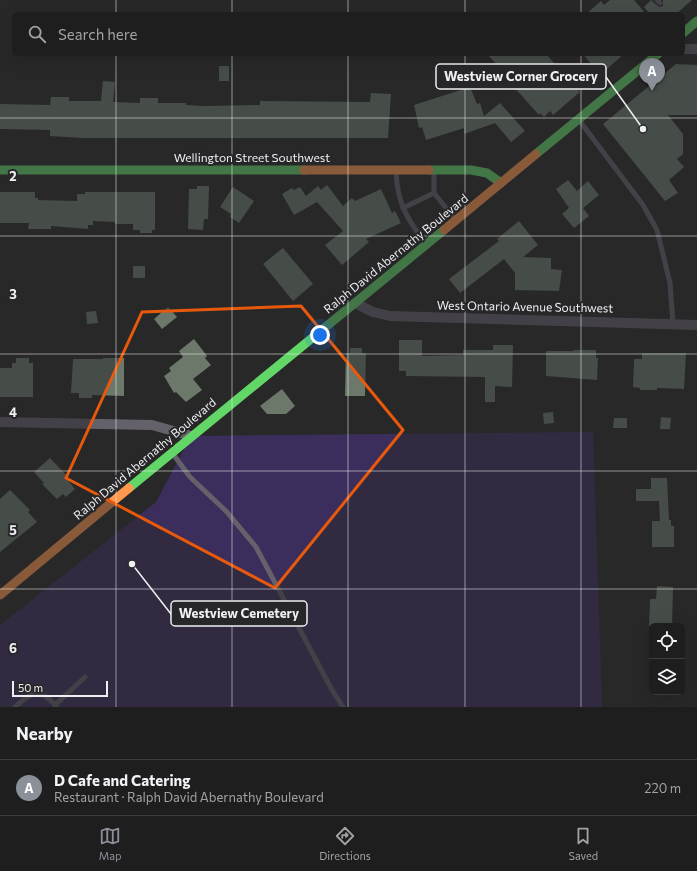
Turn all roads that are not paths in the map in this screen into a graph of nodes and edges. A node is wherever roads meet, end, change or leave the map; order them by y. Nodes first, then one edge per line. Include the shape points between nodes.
1 (697, 21) edge
2 (685, 30) edge
3 (685, 49) edge
4 (697, 49) edge
5 (656, 56) edge
6 (578, 120) junction
7 (0, 170) edge
8 (396, 170) junction
9 (434, 170) junction
10 (501, 183) junction
11 (434, 193) junction
12 (403, 208) junction
13 (456, 220) junction
14 (427, 244) junction
15 (355, 303) junction
16 (673, 324) junction
17 (697, 325) edge
18 (0, 422) edge
19 (191, 436) junction
20 (172, 452) junction
21 (0, 595) edge
22 (85, 677) dead end
23 (56, 706) edge
24 (15, 707) edge
25 (343, 707) edge

1 - 2 main road
3 - 4 street
5 - 6 main road, Ralph David Abernathy Boulevard
6 - 10 main road, Ralph David Abernathy Boulevard
6 - 16 lane via 643,205 657,230 670,283
7 - 8 main road, Wellington Street Southwest
8 - 9 main road, Wellington Street Southwest
8 - 12 lane via 397,191
9 - 10 main road, Wellington Street Southwest via 471,170 487,173
9 - 11 lane
10 - 13 main road, Ralph David Abernathy Boulevard
11 - 12 lane
11 - 13 lane
12 - 14 lane via 409,223
13 - 14 main road, Ralph David Abernathy Boulevard
14 - 15 main road, Ralph David Abernathy Boulevard
15 - 16 street, West Ontario Avenue Southwest via 373,312 390,316
15 - 19 main road, Ralph David Abernathy Boulevard
16 - 17 street, West Ontario Avenue Southwest
18 - 19 street via 152,425
19 - 20 main road, Ralph David Abernathy Boulevard
20 - 21 main road, Ralph David Abernathy Boulevard
20 - 25 lane via 190,477 226,511 256,547
22 - 23 lane
23 - 24 lane via 46,696 37,693 29,694

